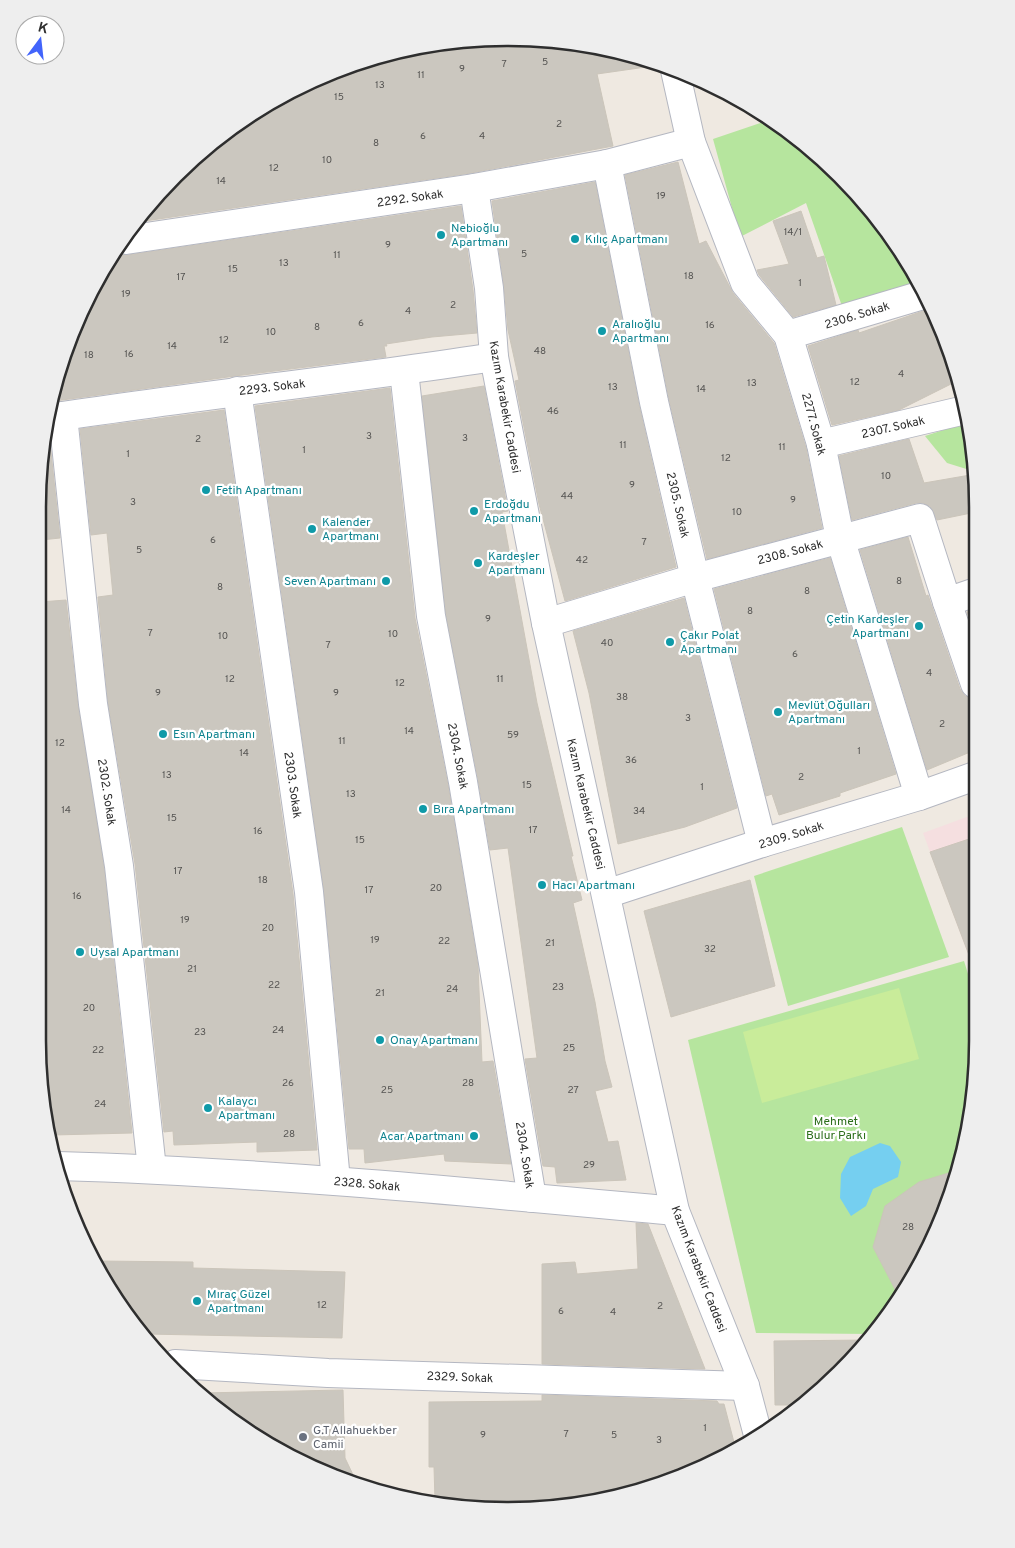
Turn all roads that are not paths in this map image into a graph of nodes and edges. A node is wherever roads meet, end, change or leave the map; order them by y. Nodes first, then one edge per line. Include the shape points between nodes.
1 (676, 78) edge
2 (691, 142) junction
3 (607, 164) junction
4 (474, 188) junction
5 (133, 239) edge
6 (918, 297) edge
7 (788, 335) junction
8 (494, 357) junction
9 (404, 371) junction
10 (237, 391) junction
11 (958, 412) edge
12 (57, 417) edge
13 (821, 444) junction
14 (840, 538) junction
15 (695, 578) junction
16 (969, 594) edge
17 (947, 602) junction
18 (546, 623) junction
19 (969, 664) edge
20 (969, 778) edge
21 (919, 796) junction
22 (762, 843) junction
23 (606, 894) junction
24 (64, 1166) edge
25 (152, 1169) junction
26 (336, 1181) junction
27 (532, 1198) junction
28 (675, 1211) junction
29 (178, 1364) edge
30 (745, 1386) junction
31 (758, 1427) edge

1 - 2 street, 2277. Sokak
2 - 3 street, 2292. Sokak
2 - 7 street, 2277. Sokak via 745,283
3 - 4 street, 2292. Sokak
3 - 15 street, 2305. Sokak via 654,402
4 - 5 street, 2292. Sokak
4 - 8 street, Kazım Karabekir Caddesi via 489,288
6 - 7 street, 2306. Sokak
7 - 13 street, 2277. Sokak
8 - 9 street, 2293. Sokak
8 - 18 street, Kazım Karabekir Caddesi
9 - 10 street, 2293. Sokak
9 - 27 street, 2304. Sokak via 431,616 463,782
10 - 12 street, 2293. Sokak
10 - 26 street, 2303. Sokak via 309,892
11 - 13 street, 2307. Sokak
12 - 25 street, 2302. Sokak via 93,704 119,866
13 - 14 street, 2277. Sokak
14 - 15 street, 2308. Sokak
14 - 17 street, 2308. Sokak via 920,518
14 - 21 street, 2277. Sokak
15 - 18 street, 2308. Sokak
15 - 22 street, 2305. Sokak
16 - 17 street
17 - 19 street
18 - 23 street, Kazım Karabekir Caddesi
20 - 21 street, 2309. Sokak
21 - 22 street, 2309. Sokak
22 - 23 street, 2309. Sokak
23 - 28 street, Kazım Karabekir Caddesi
24 - 25 street, 2328. Sokak
25 - 26 street, 2328. Sokak
26 - 27 street, 2328. Sokak
27 - 28 street, 2328. Sokak
28 - 30 street, Kazım Karabekir Caddesi
29 - 30 street, 2329. Sokak via 328,1373
30 - 31 street, Kazım Karabekir Caddesi

